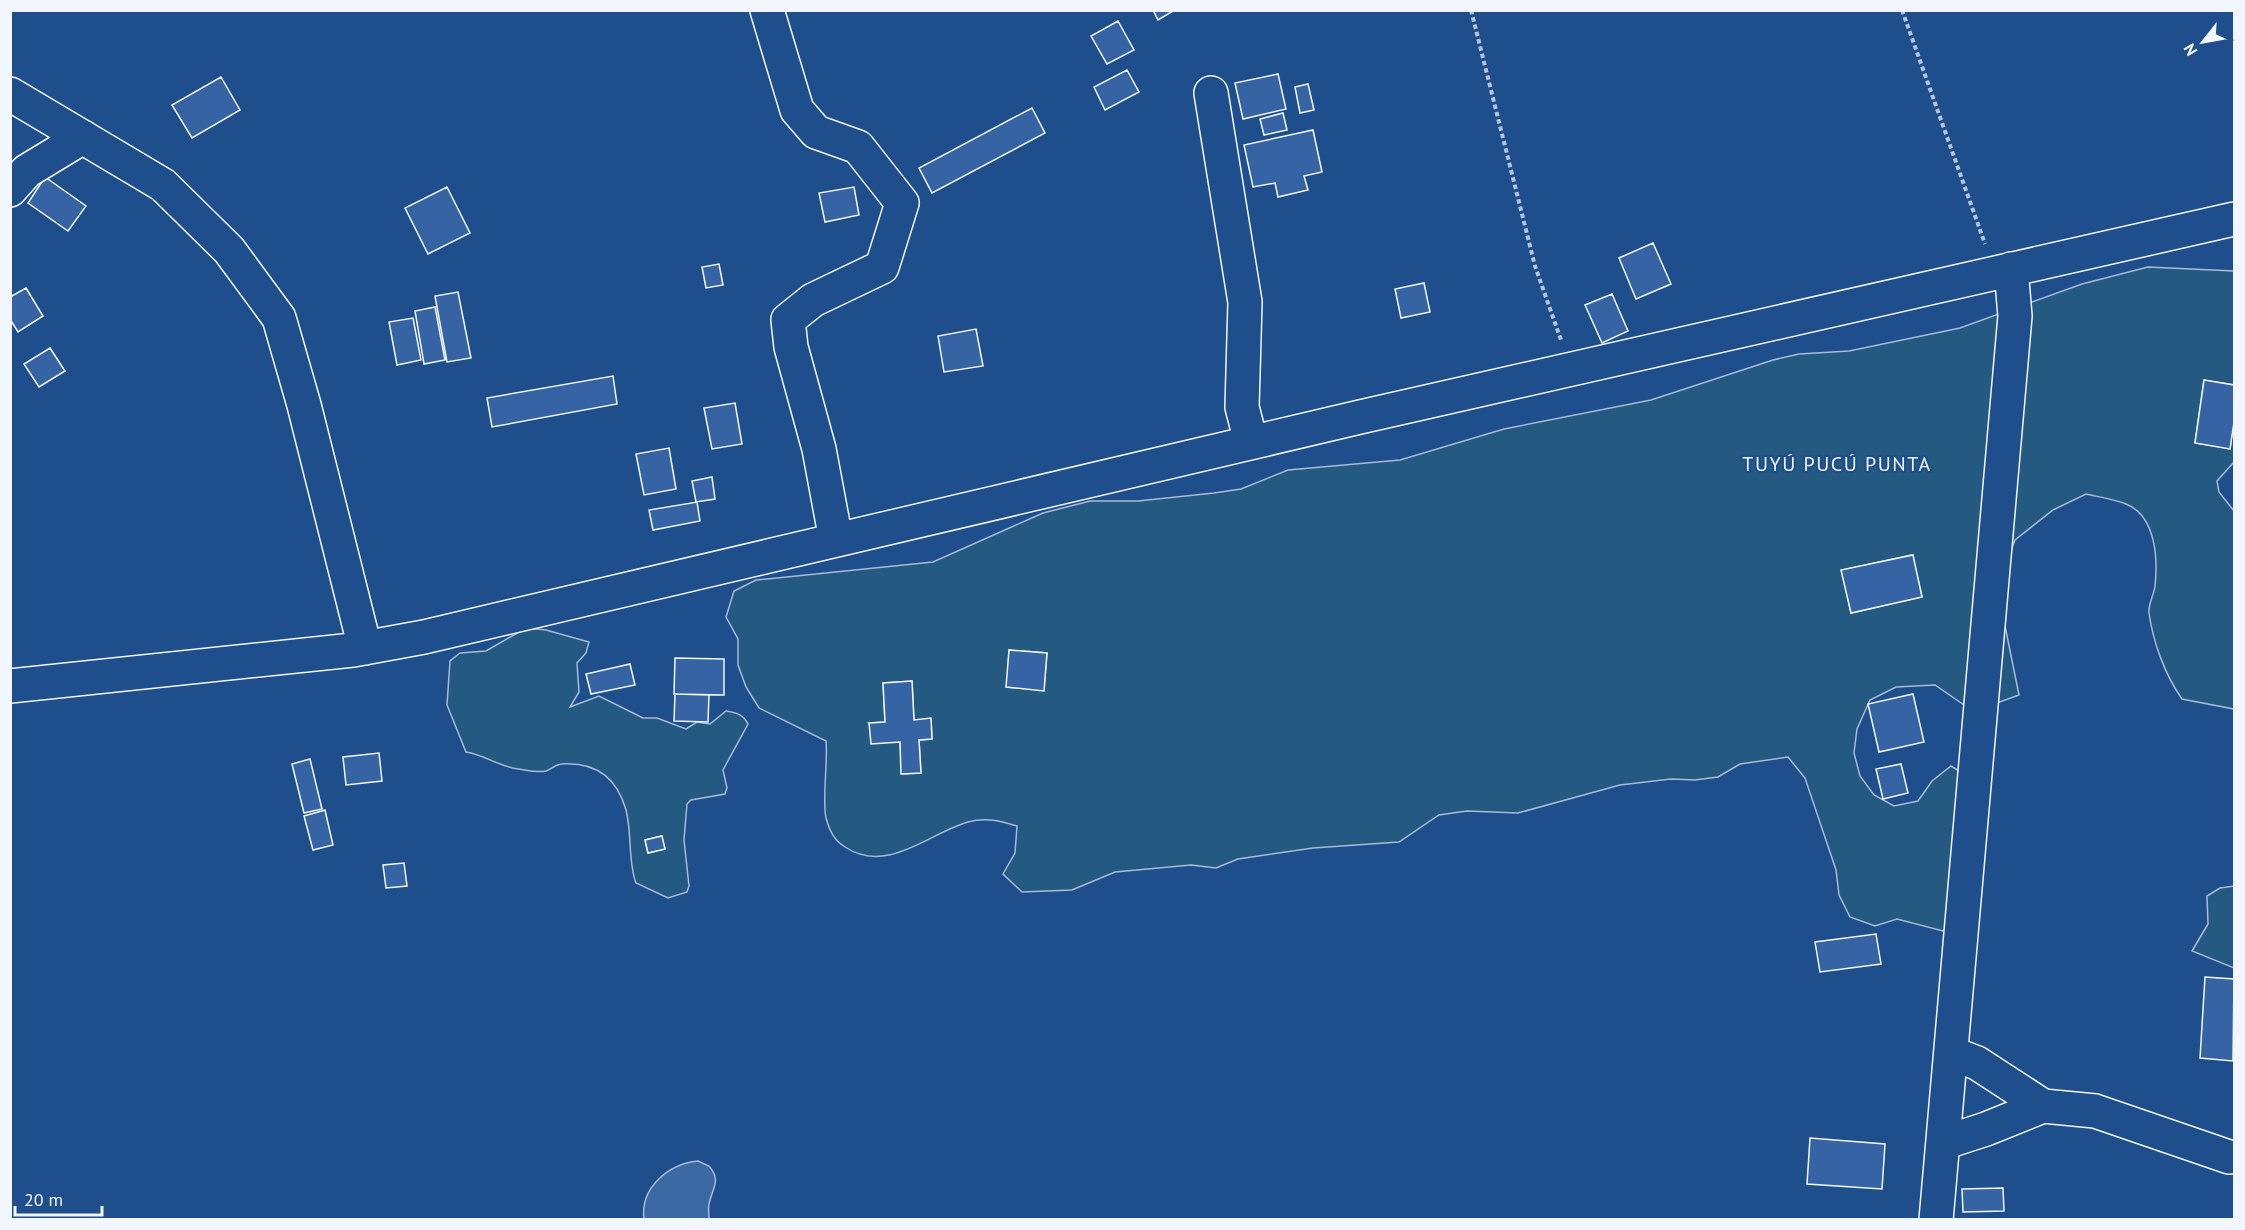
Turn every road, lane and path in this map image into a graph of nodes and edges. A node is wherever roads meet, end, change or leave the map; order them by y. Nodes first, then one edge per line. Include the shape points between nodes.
1 (767, 10) edge
2 (1471, 10) edge
3 (1902, 10) edge
4 (1211, 93) dead end
5 (10, 94) edge
6 (84, 137) junction
7 (10, 190) edge
8 (2235, 219) edge
9 (2003, 271) junction
10 (1571, 369) junction
11 (1251, 442) junction
12 (836, 540) junction
13 (365, 648) junction
14 (10, 686) edge
15 (1951, 1053) junction
16 (2043, 1106) junction
17 (1943, 1143) junction
18 (2229, 1157) dead end
19 (1936, 1220) edge

1 - 12 street via 797,110 816,132 858,147 902,203 882,267 813,300 788,320 790,347 819,449
2 - 10 path via 1535,266
3 - 9 path
4 - 11 street via 1245,302 1242,407
5 - 6 street
6 - 7 street via 27,171
6 - 13 street via 163,185 229,250 279,318
8 - 9 street
9 - 10 street
9 - 15 street via 2016,316
10 - 11 street
11 - 12 street
12 - 13 street
13 - 14 street
15 - 16 street via 1977,1063
15 - 17 street
16 - 17 street
16 - 18 street via 2095,1111
17 - 19 street

